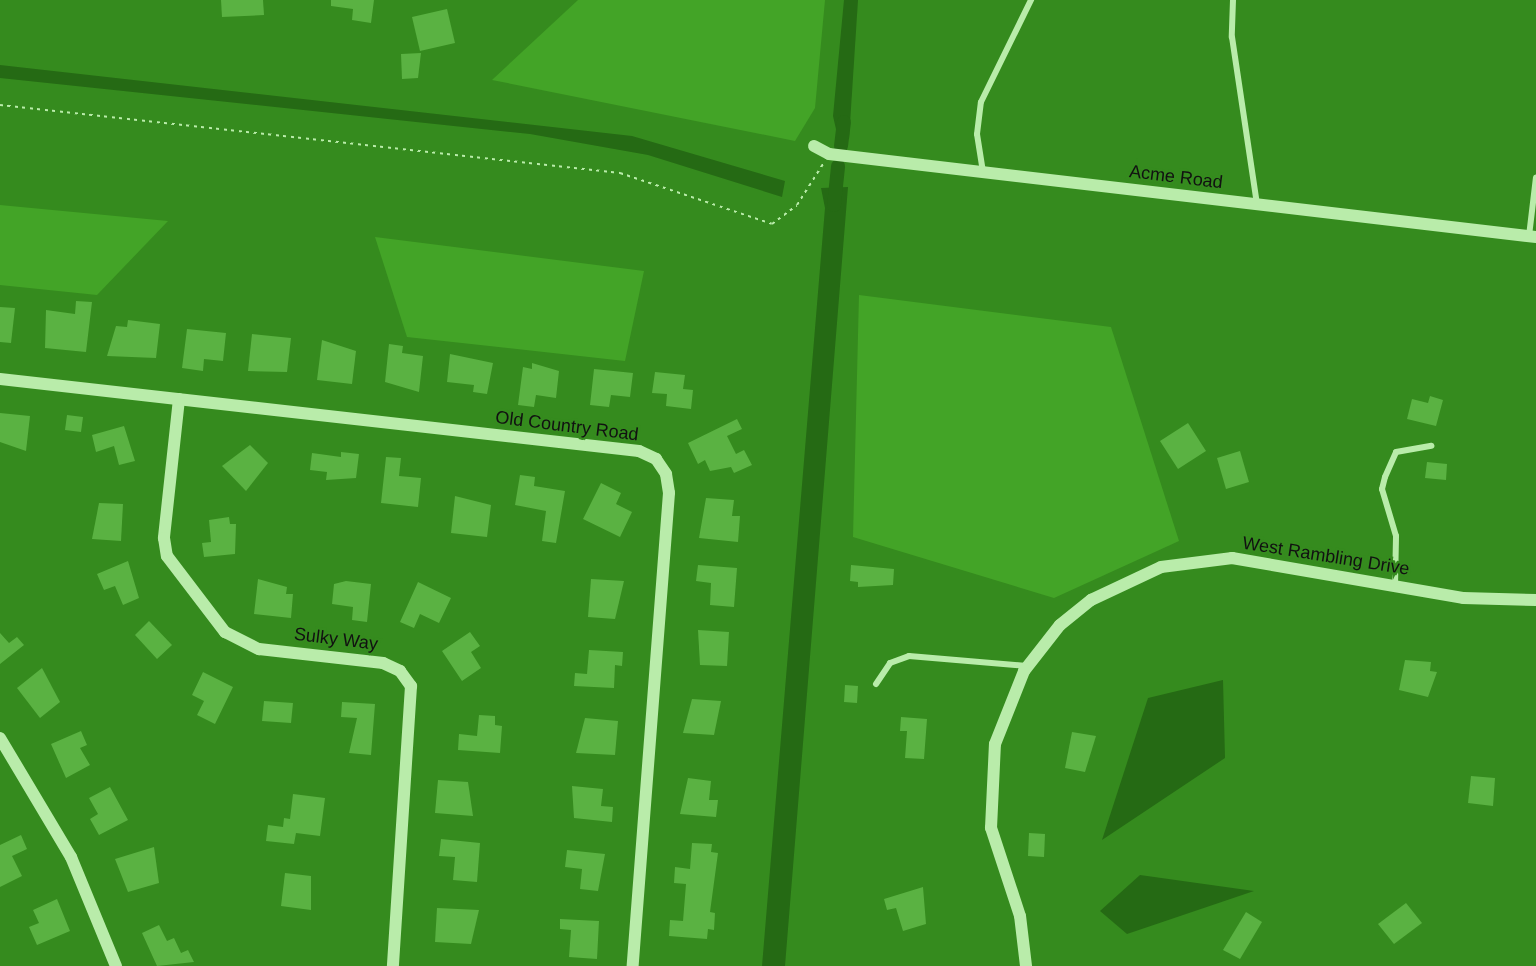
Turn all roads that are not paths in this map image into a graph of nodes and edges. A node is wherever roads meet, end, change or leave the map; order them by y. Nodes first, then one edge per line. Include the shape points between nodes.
1 (1031, 0) edge
2 (1233, 0) edge
3 (814, 146) dead end
4 (983, 172) junction
5 (1536, 177) edge
6 (1257, 204) junction
7 (1533, 236) edge
8 (0, 379) edge
9 (179, 399) junction
10 (1431, 446) dead end
11 (1395, 585) junction
12 (1536, 600) edge
13 (1028, 666) junction
14 (876, 684) dead end
15 (0, 738) edge
16 (116, 966) edge
17 (393, 966) edge
18 (633, 966) edge
19 (1026, 966) edge

1 - 4 lane via 981,102 977,134
2 - 6 lane via 1232,38
3 - 4 street, Acme Road via 830,154
4 - 6 street, Acme Road
5 - 7 lane
6 - 7 street, Acme Road
8 - 9 street, Old Country Road
9 - 17 street, Sulky Way via 164,538 167,555 225,632 259,649 383,663 400,671 411,686
9 - 18 street, Old Country Road via 639,451 662,466 669,493
10 - 11 lane via 1396,452 1384,477 1382,489 1396,536
11 - 12 street, West Rambling Drive via 1463,598
11 - 13 street, West Rambling Drive via 1261,561 1180,563 1133,577 1090,600 1060,625
13 - 14 lane via 909,656 890,663
13 - 19 street, West Rambling Drive via 1000,725 989,799 997,857 1020,916
15 - 16 street via 70,857

